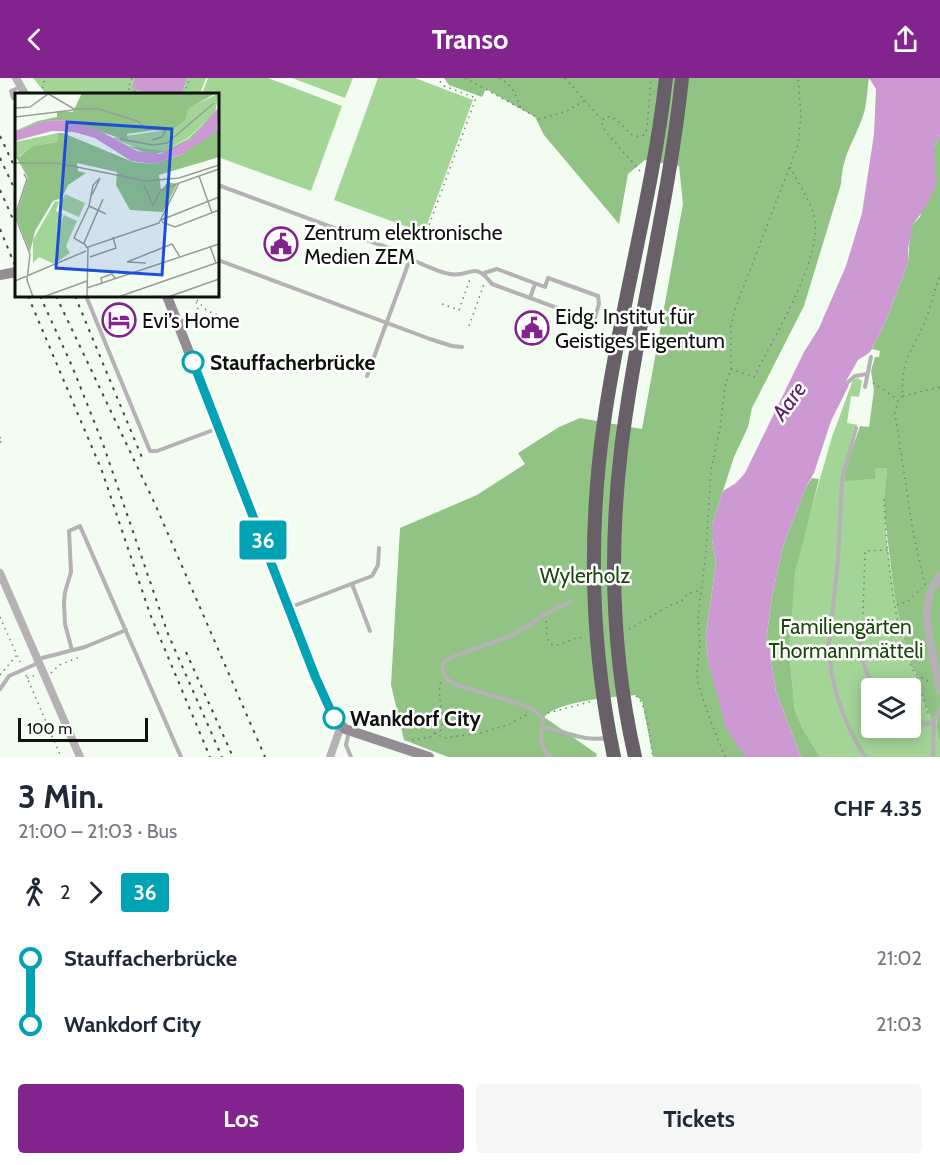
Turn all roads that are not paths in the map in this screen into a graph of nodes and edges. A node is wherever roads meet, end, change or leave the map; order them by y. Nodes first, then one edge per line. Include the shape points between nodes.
1 (16, 78) edge
2 (666, 78) edge
3 (682, 78) edge
4 (20, 86) junction
5 (24, 93) edge
6 (13, 98) dead end
7 (219, 185) edge
8 (410, 259) junction
9 (219, 260) edge
10 (15, 273) edge
11 (0, 275) edge
12 (485, 275) junction
13 (535, 284) junction
14 (86, 297) edge
15 (167, 297) edge
16 (530, 298) junction
17 (200, 321) dead end
18 (178, 322) junction
19 (387, 323) junction
20 (462, 347) dead end
21 (871, 357) dead end
22 (367, 376) dead end
23 (867, 376) junction
24 (847, 383) dead end
25 (865, 387) dead end
26 (219, 427) junction
27 (856, 428) dead end
28 (379, 548) dead end
29 (74, 570) dead end
30 (0, 573) edge
31 (70, 575) junction
32 (940, 575) edge
33 (352, 584) junction
34 (571, 601) dead end
35 (289, 608) junction
36 (864, 621) road end
37 (831, 629) junction
38 (126, 630) junction
39 (370, 630) dead end
40 (860, 636) junction
41 (72, 650) junction
42 (38, 661) junction
43 (869, 678) edge
44 (0, 689) edge
45 (940, 691) edge
46 (940, 707) edge
47 (933, 722) junction
48 (921, 724) edge
49 (543, 727) junction
50 (345, 728) junction
51 (610, 738) junction
52 (80, 757) edge
53 (181, 757) edge
54 (330, 757) edge
55 (351, 757) edge
56 (429, 757) edge
57 (551, 757) edge
58 (614, 757) edge
59 (635, 757) edge
60 (865, 757) edge
61 (933, 757) edge

1 - 4 street
2 - 51 highway via 655,162 604,422 596,494 596,639
3 - 59 highway via 624,425 617,496 617,638
4 - 5 street
4 - 6 lane via 11,91
7 - 8 lane
8 - 12 lane via 451,274 473,270
8 - 19 lane
9 - 19 lane
10 - 11 street
12 - 13 lane via 497,269
12 - 16 lane via 492,284
13 - 16 lane
13 - 16 lane via 545,287 548,278 598,296 595,317 590,320
14 - 26 lane via 150,451
15 - 18 street
17 - 18 lane via 187,318
18 - 26 street
19 - 20 lane
19 - 22 lane
21 - 23 lane
23 - 24 lane via 855,376
23 - 25 lane
26 - 35 street
27 - 37 lane via 842,480
28 - 33 lane via 374,574
29 - 31 lane
30 - 42 street
31 - 38 lane via 69,531 80,526
31 - 41 lane via 64,603
32 - 45 street via 928,589 927,607
33 - 35 lane
33 - 39 lane
34 - 49 lane via 515,634 450,658 442,668 447,679 456,685 531,708 543,718
35 - 50 street via 326,703
36 - 40 lane via 865,634
37 - 40 lane
37 - 60 lane via 830,659 836,691
38 - 41 lane
38 - 53 lane
40 - 43 lane via 861,659
41 - 42 lane
42 - 44 lane via 9,676
42 - 52 street
46 - 47 lane
47 - 48 lane
47 - 61 lane
49 - 51 lane via 588,740
49 - 57 lane via 541,741
50 - 54 street
50 - 55 lane
50 - 56 street
51 - 58 highway

